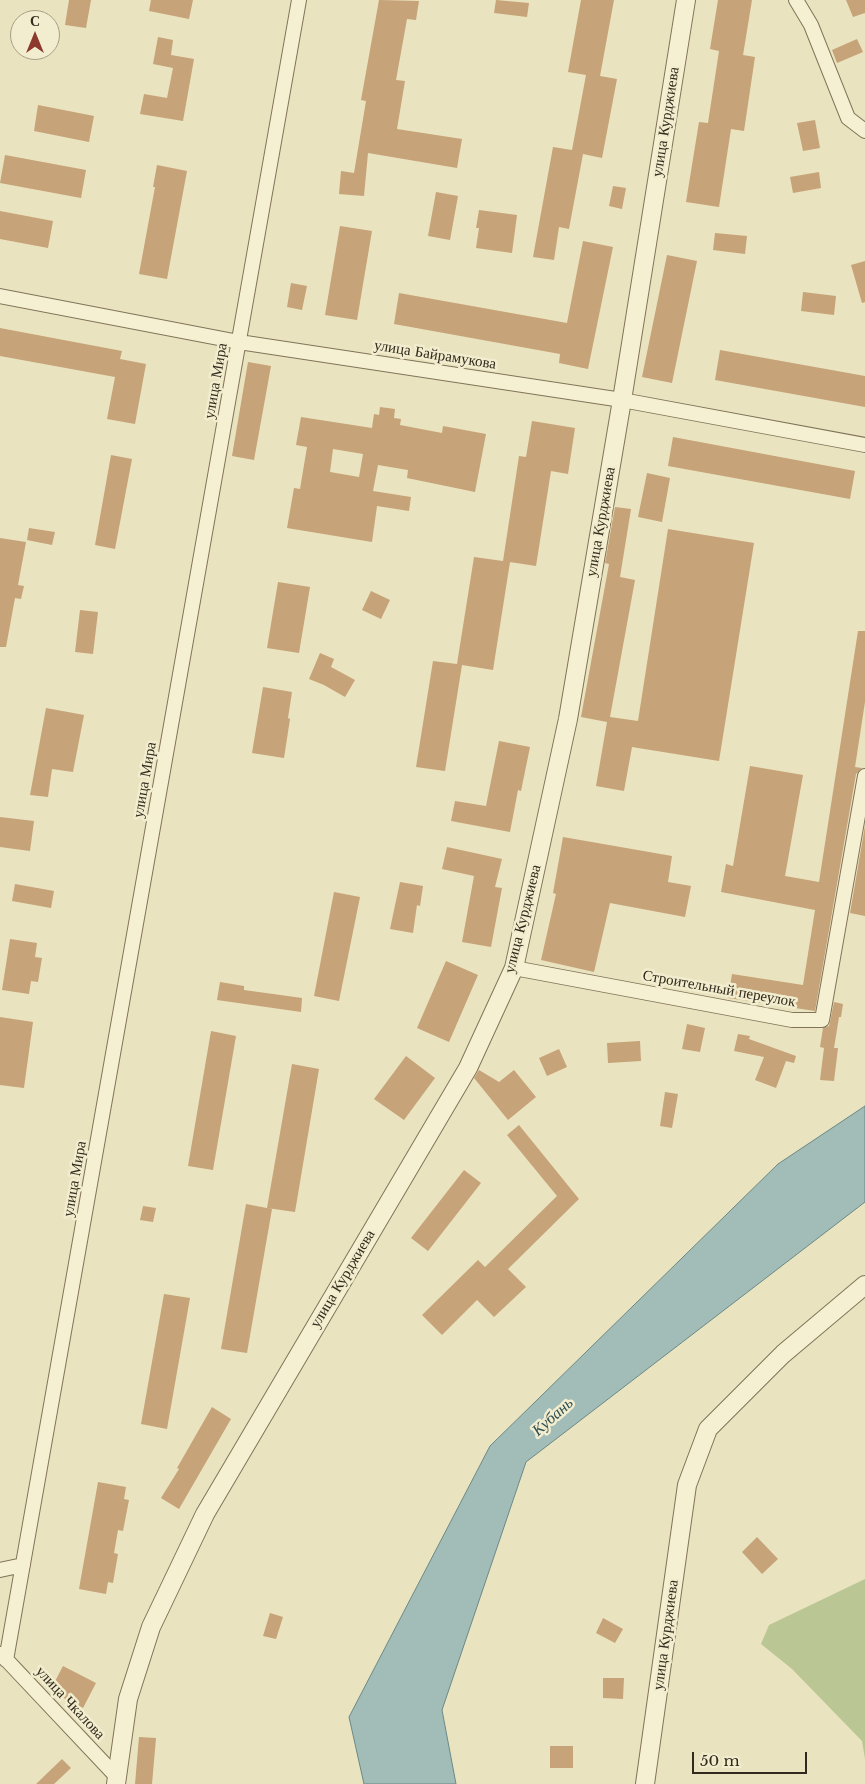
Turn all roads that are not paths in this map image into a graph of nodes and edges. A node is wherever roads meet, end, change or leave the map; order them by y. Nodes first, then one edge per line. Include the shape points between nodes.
1 (299, 0) edge
2 (686, 0) edge
3 (796, 0) edge
4 (865, 131) edge
5 (0, 296) edge
6 (239, 342) junction
7 (622, 400) junction
8 (865, 445) edge
9 (865, 776) edge
10 (514, 968) junction
11 (865, 1285) edge
12 (22, 1566) junction
13 (0, 1570) edge
14 (3, 1657) edge
15 (116, 1780) edge
16 (645, 1784) edge

1 - 6 street, улица Мира
2 - 7 street, улица Курджиева
3 - 4 street via 811,24 848,118
5 - 6 street, улица Байрамукова
6 - 7 street, улица Байрамукова
6 - 12 street, улица Мира
7 - 8 street, улица Байрамукова
7 - 10 street, улица Курджиева via 568,719
9 - 10 street, Строительный переулок via 822,1020 792,1020
10 - 15 street, улица Курджиева via 468,1068 204,1514 151,1627 128,1699
11 - 16 street, улица Курджиева via 783,1354 708,1429 687,1485
12 - 13 street
12 - 14 street, улица Мира
14 - 15 street, улица Чкалова

